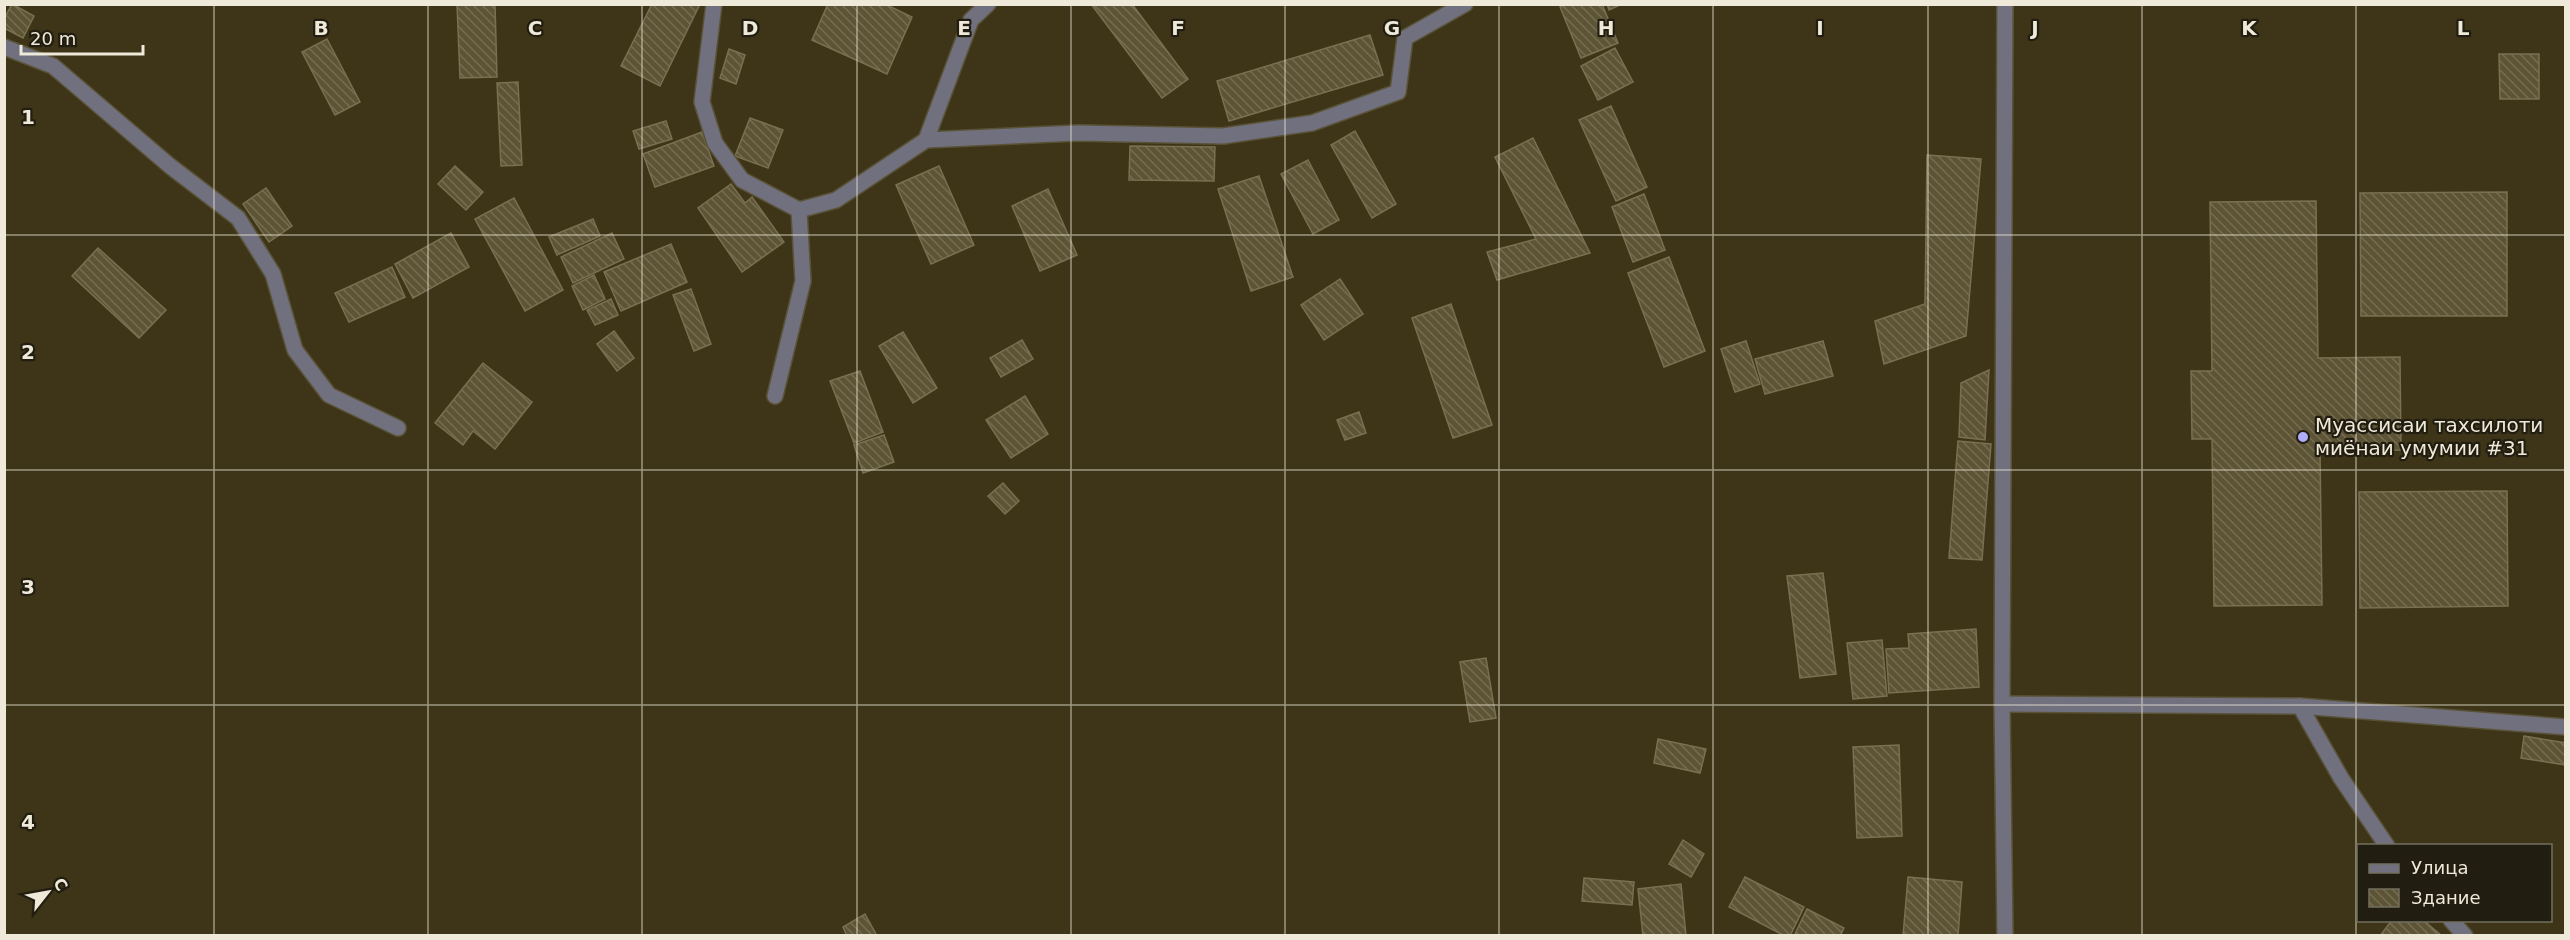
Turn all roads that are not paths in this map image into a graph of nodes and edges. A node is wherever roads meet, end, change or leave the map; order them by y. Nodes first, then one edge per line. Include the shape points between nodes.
1 (714, 4) edge
2 (988, 4) edge
3 (1465, 4) edge
4 (2005, 4) edge
5 (4, 47) edge
6 (926, 140) junction
7 (799, 210) junction
8 (775, 396) dead end
9 (398, 428) dead end
10 (2002, 704) junction
11 (2300, 706) junction
12 (2565, 727) edge
13 (2386, 844) edge
14 (2452, 922) edge
15 (2005, 936) edge
16 (2465, 936) edge

1 - 7 street via 702,102 715,143 742,180
2 - 6 street via 970,20
3 - 6 street via 1405,38 1398,92 1312,123 1223,136 1078,133
4 - 10 street
5 - 9 street via 53,66 238,218 273,274 295,350 329,396
6 - 7 street via 836,200
7 - 8 street via 802,281
10 - 11 street
10 - 15 street
11 - 12 street
11 - 13 street via 2341,778
14 - 16 street

